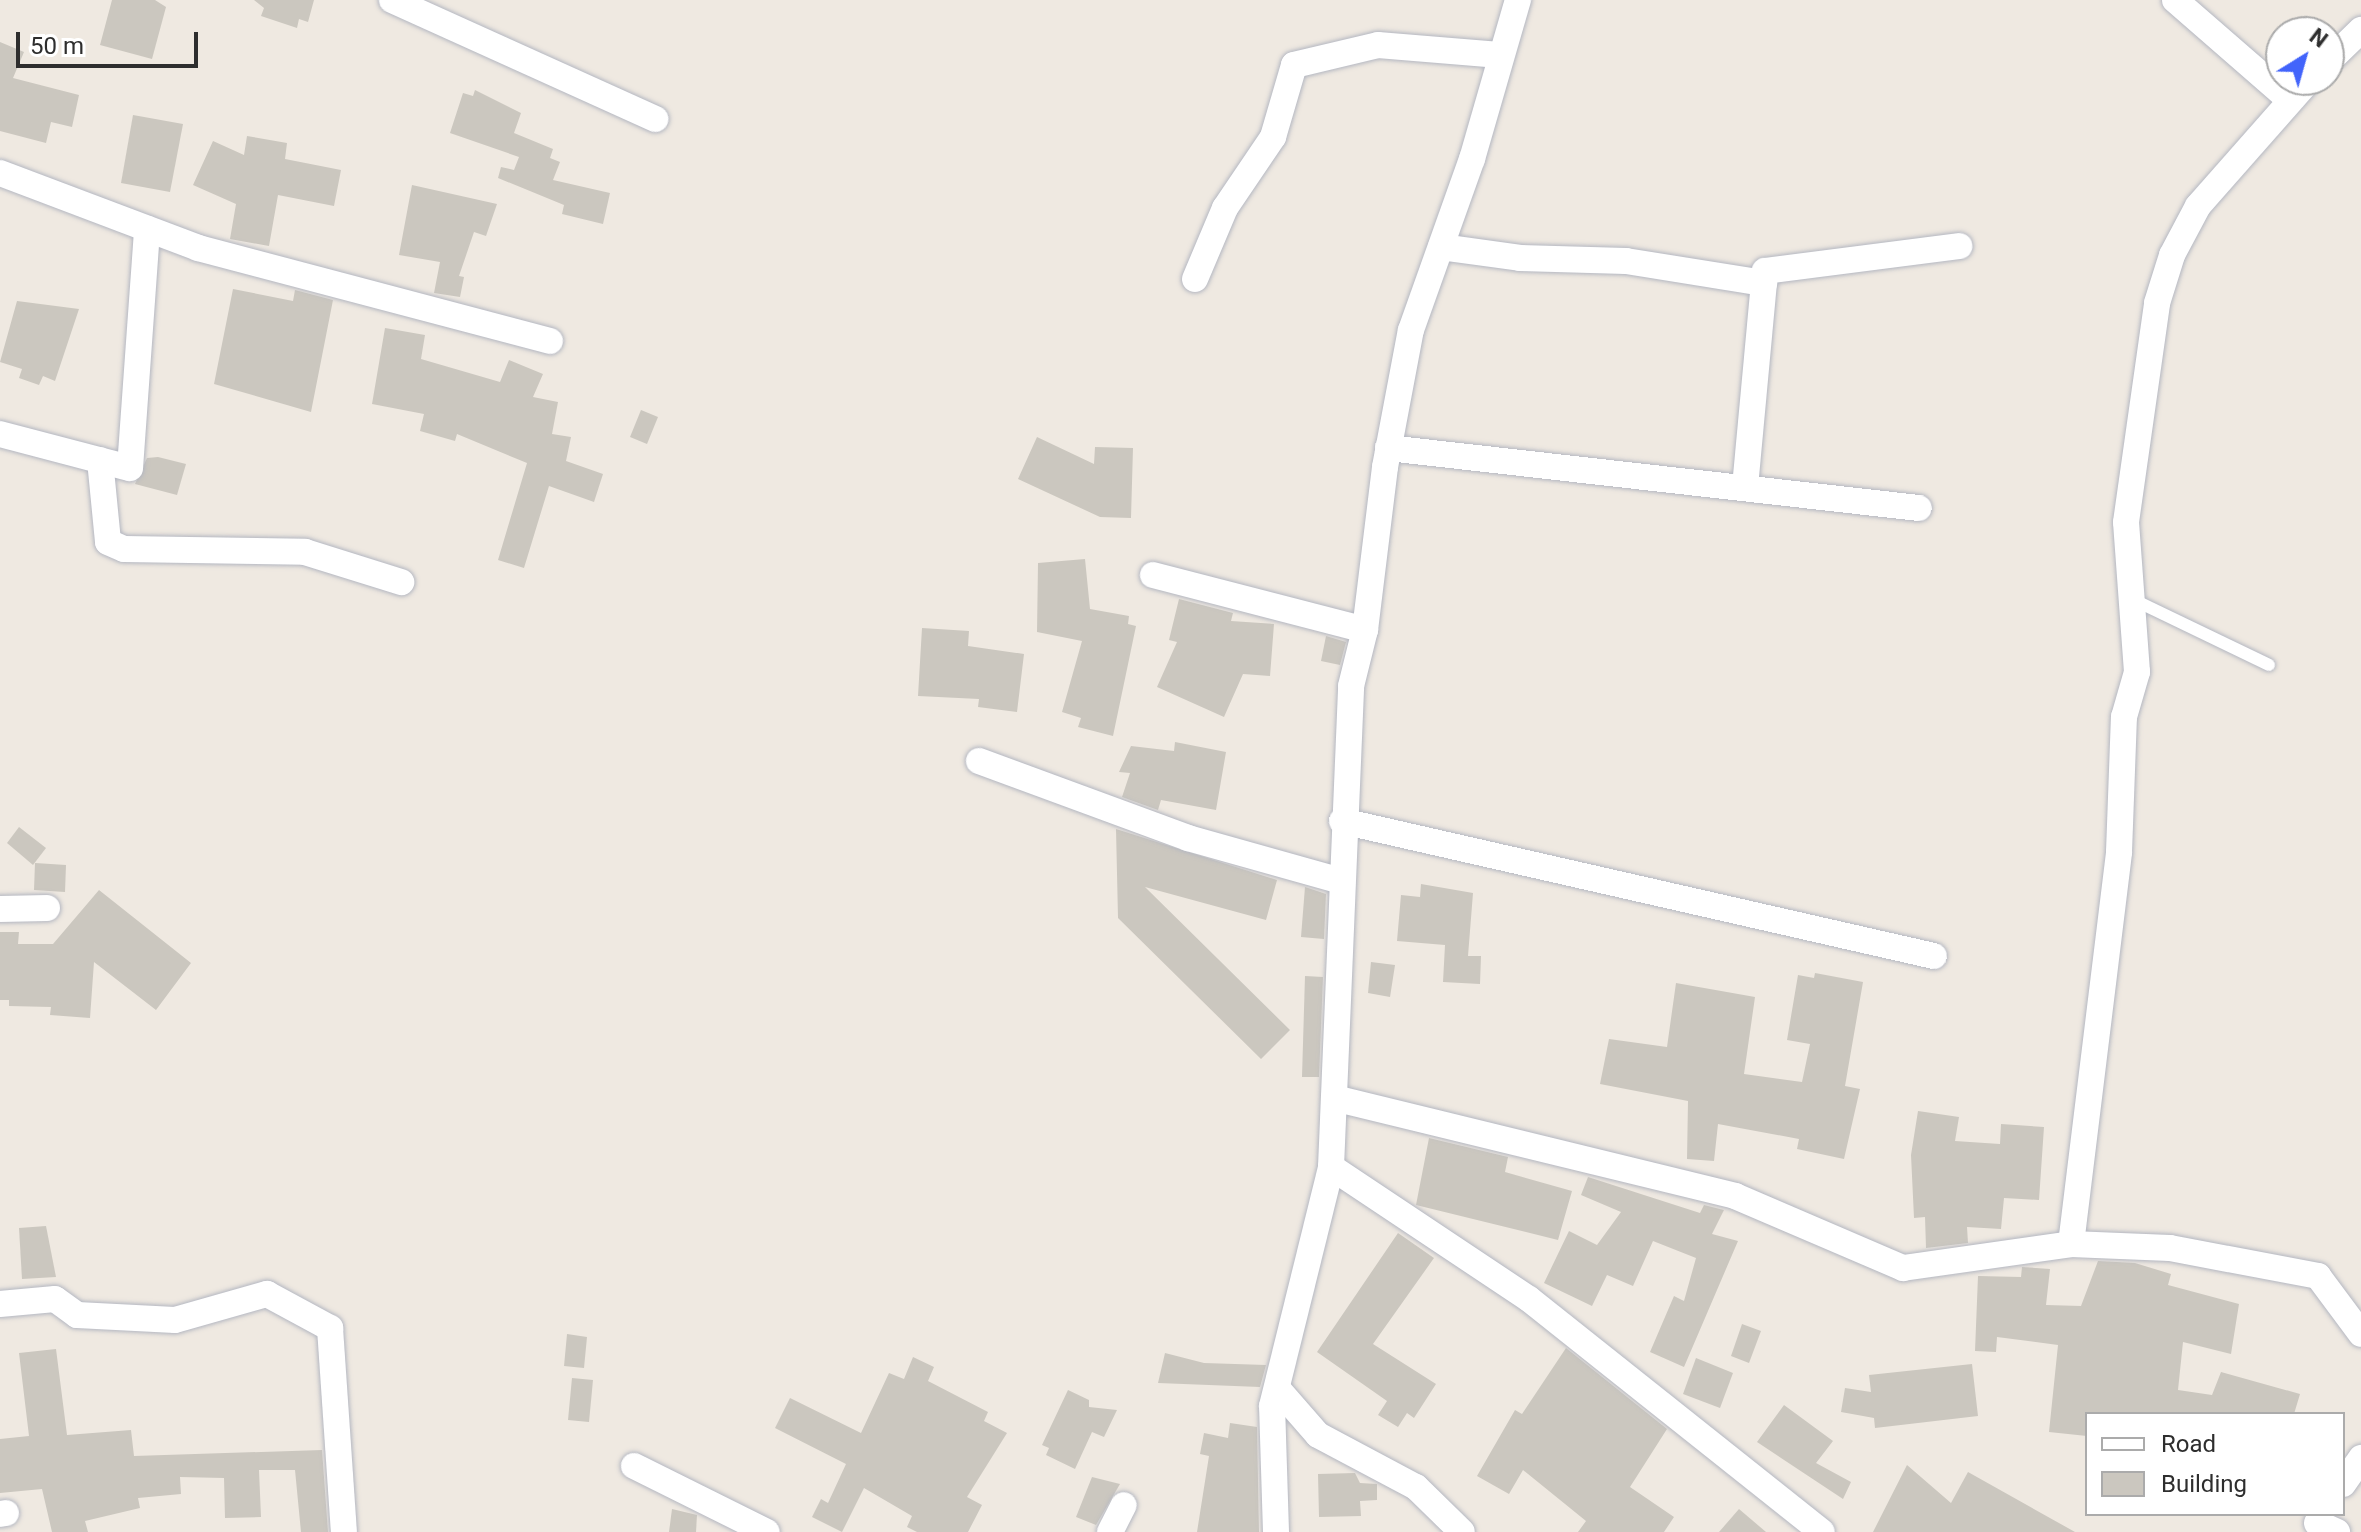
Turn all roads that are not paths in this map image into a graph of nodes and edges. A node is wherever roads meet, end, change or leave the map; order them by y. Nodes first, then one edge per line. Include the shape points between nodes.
1 (392, 0) edge
2 (1518, 0) edge
3 (2175, 0) edge
4 (2361, 30) edge
5 (2345, 46) edge
6 (1500, 55) junction
7 (2292, 96) edge
8 (2289, 99) junction
9 (655, 119) dead end
10 (0, 173) edge
11 (147, 229) junction
12 (1959, 246) dead end
13 (1441, 247) junction
14 (1195, 279) dead end
15 (1764, 283) junction
16 (550, 341) dead end
17 (0, 434) edge
18 (1388, 448) junction
19 (100, 460) junction
20 (1745, 487) junction
21 (1919, 508) dead end
22 (1153, 575) dead end
23 (401, 582) dead end
24 (2129, 597) junction
25 (1365, 630) junction
26 (2269, 665) dead end
27 (979, 761) dead end
28 (1342, 821) junction
29 (1341, 881) junction
30 (47, 908) dead end
31 (0, 909) edge
32 (1934, 956) dead end
33 (1334, 1098) junction
34 (1331, 1167) junction
35 (2071, 1244) junction
36 (0, 1304) edge
37 (2361, 1334) edge
38 (1277, 1388) junction
39 (1273, 1428) junction
40 (1318, 1435) junction
41 (2361, 1458) edge
42 (634, 1466) dead end
43 (2345, 1481) edge
44 (1124, 1505) dead end
45 (737, 1525) edge
46 (344, 1532) edge
47 (767, 1532) edge
48 (1110, 1532) edge
49 (1276, 1532) edge
50 (1462, 1532) edge
51 (1822, 1532) edge

1 - 9 street
2 - 6 street
3 - 8 street
4 - 5 street
6 - 13 street
6 - 14 street via 1378,45 1294,65 1273,137 1225,208
7 - 8 street
8 - 24 street via 2198,206 2172,255 2157,303 2126,522
10 - 11 street
11 - 16 street
11 - 19 street via 130,468
12 - 15 street via 1765,271
13 - 15 street via 1520,258 1626,261
13 - 18 street via 1411,330
15 - 20 street
17 - 19 street
18 - 20 street
18 - 25 street
19 - 23 street via 108,542 124,549 305,552
20 - 21 street
22 - 25 street
24 - 26 lane
24 - 35 street via 2137,672 2124,717 2119,852
25 - 28 street via 1351,686
27 - 29 street via 1144,824
28 - 29 street
28 - 32 street
29 - 33 street
30 - 31 street
33 - 34 street
33 - 35 street via 1735,1196 1903,1268
34 - 38 street
34 - 51 street via 1529,1299
35 - 37 street via 2170,1248 2318,1276
36 - 46 street via 55,1299 77,1315 175,1320 267,1294 330,1328
38 - 39 street
38 - 40 street
39 - 40 street
39 - 49 street
40 - 50 street via 1416,1487
41 - 43 street
42 - 45 street
44 - 48 street
45 - 47 street

